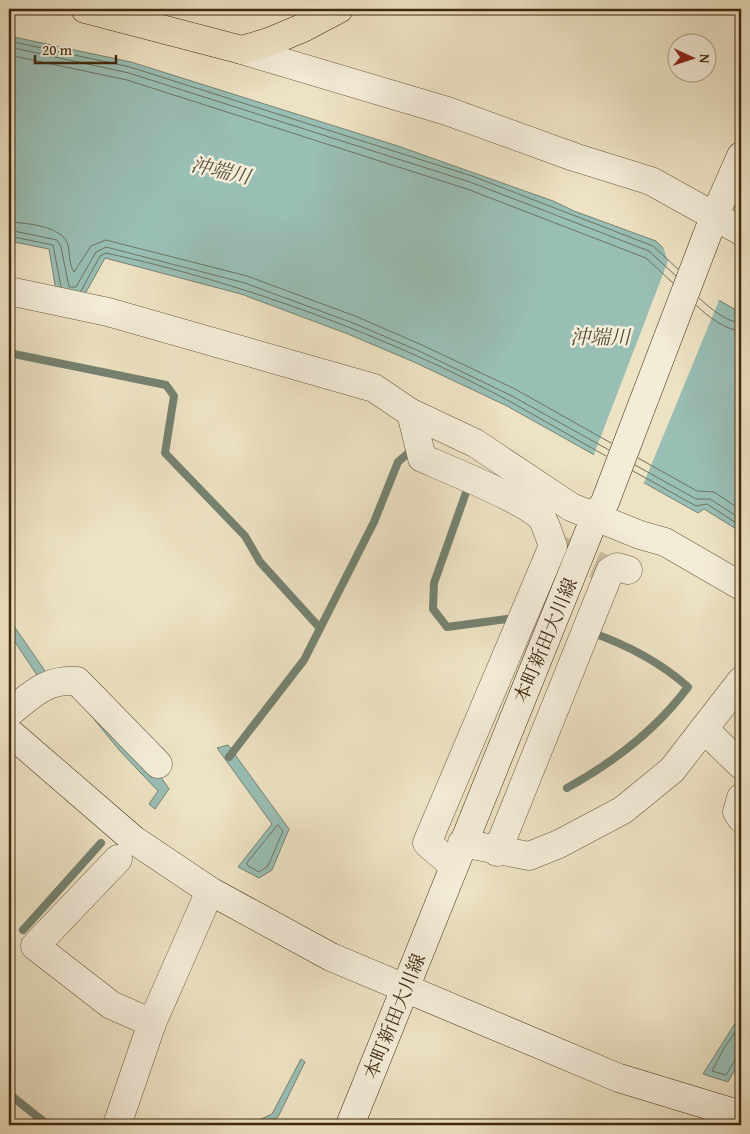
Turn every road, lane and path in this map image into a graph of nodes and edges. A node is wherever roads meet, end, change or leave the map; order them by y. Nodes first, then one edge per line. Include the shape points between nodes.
1 (85, 9) edge
2 (338, 9) edge
3 (242, 50) junction
4 (741, 156) edge
5 (711, 226) junction
6 (741, 231) edge
7 (9, 291) edge
8 (411, 413) junction
9 (600, 509) junction
10 (628, 570) dead end
11 (741, 586) edge
12 (741, 681) edge
13 (9, 713) edge
14 (704, 730) junction
15 (9, 732) edge
16 (158, 764) dead end
17 (741, 765) edge
18 (741, 798) edge
19 (741, 818) edge
20 (497, 852) junction
21 (458, 854) junction
22 (118, 859) dead end
23 (210, 891) junction
24 (405, 988) junction
25 (152, 1023) junction
26 (741, 1115) edge
27 (117, 1125) edge
28 (350, 1125) edge

1 - 3 main road
2 - 3 main road via 296,31
3 - 5 street via 447,111 651,181
4 - 5 street, 本町新田大川線
5 - 6 street
5 - 9 street, 本町新田大川線
7 - 8 street via 108,312 374,388
8 - 9 street via 475,443 570,507
8 - 21 street via 422,458 489,487 530,510 542,519 553,546 427,843
9 - 11 street via 640,535 665,542
9 - 21 street, 本町新田大川線
10 - 20 street via 617,567 610,571
12 - 14 street
13 - 16 street via 44,686 61,680 77,681
14 - 17 street
14 - 20 street via 672,770 623,810 529,856
15 - 23 street via 134,840
18 - 19 street via 737,812
20 - 21 street
21 - 24 street, 本町新田大川線
22 - 25 street via 34,946 111,1005
23 - 24 street via 332,958
23 - 25 street
24 - 26 street via 619,1078
24 - 28 street, 本町新田大川線
25 - 27 street

